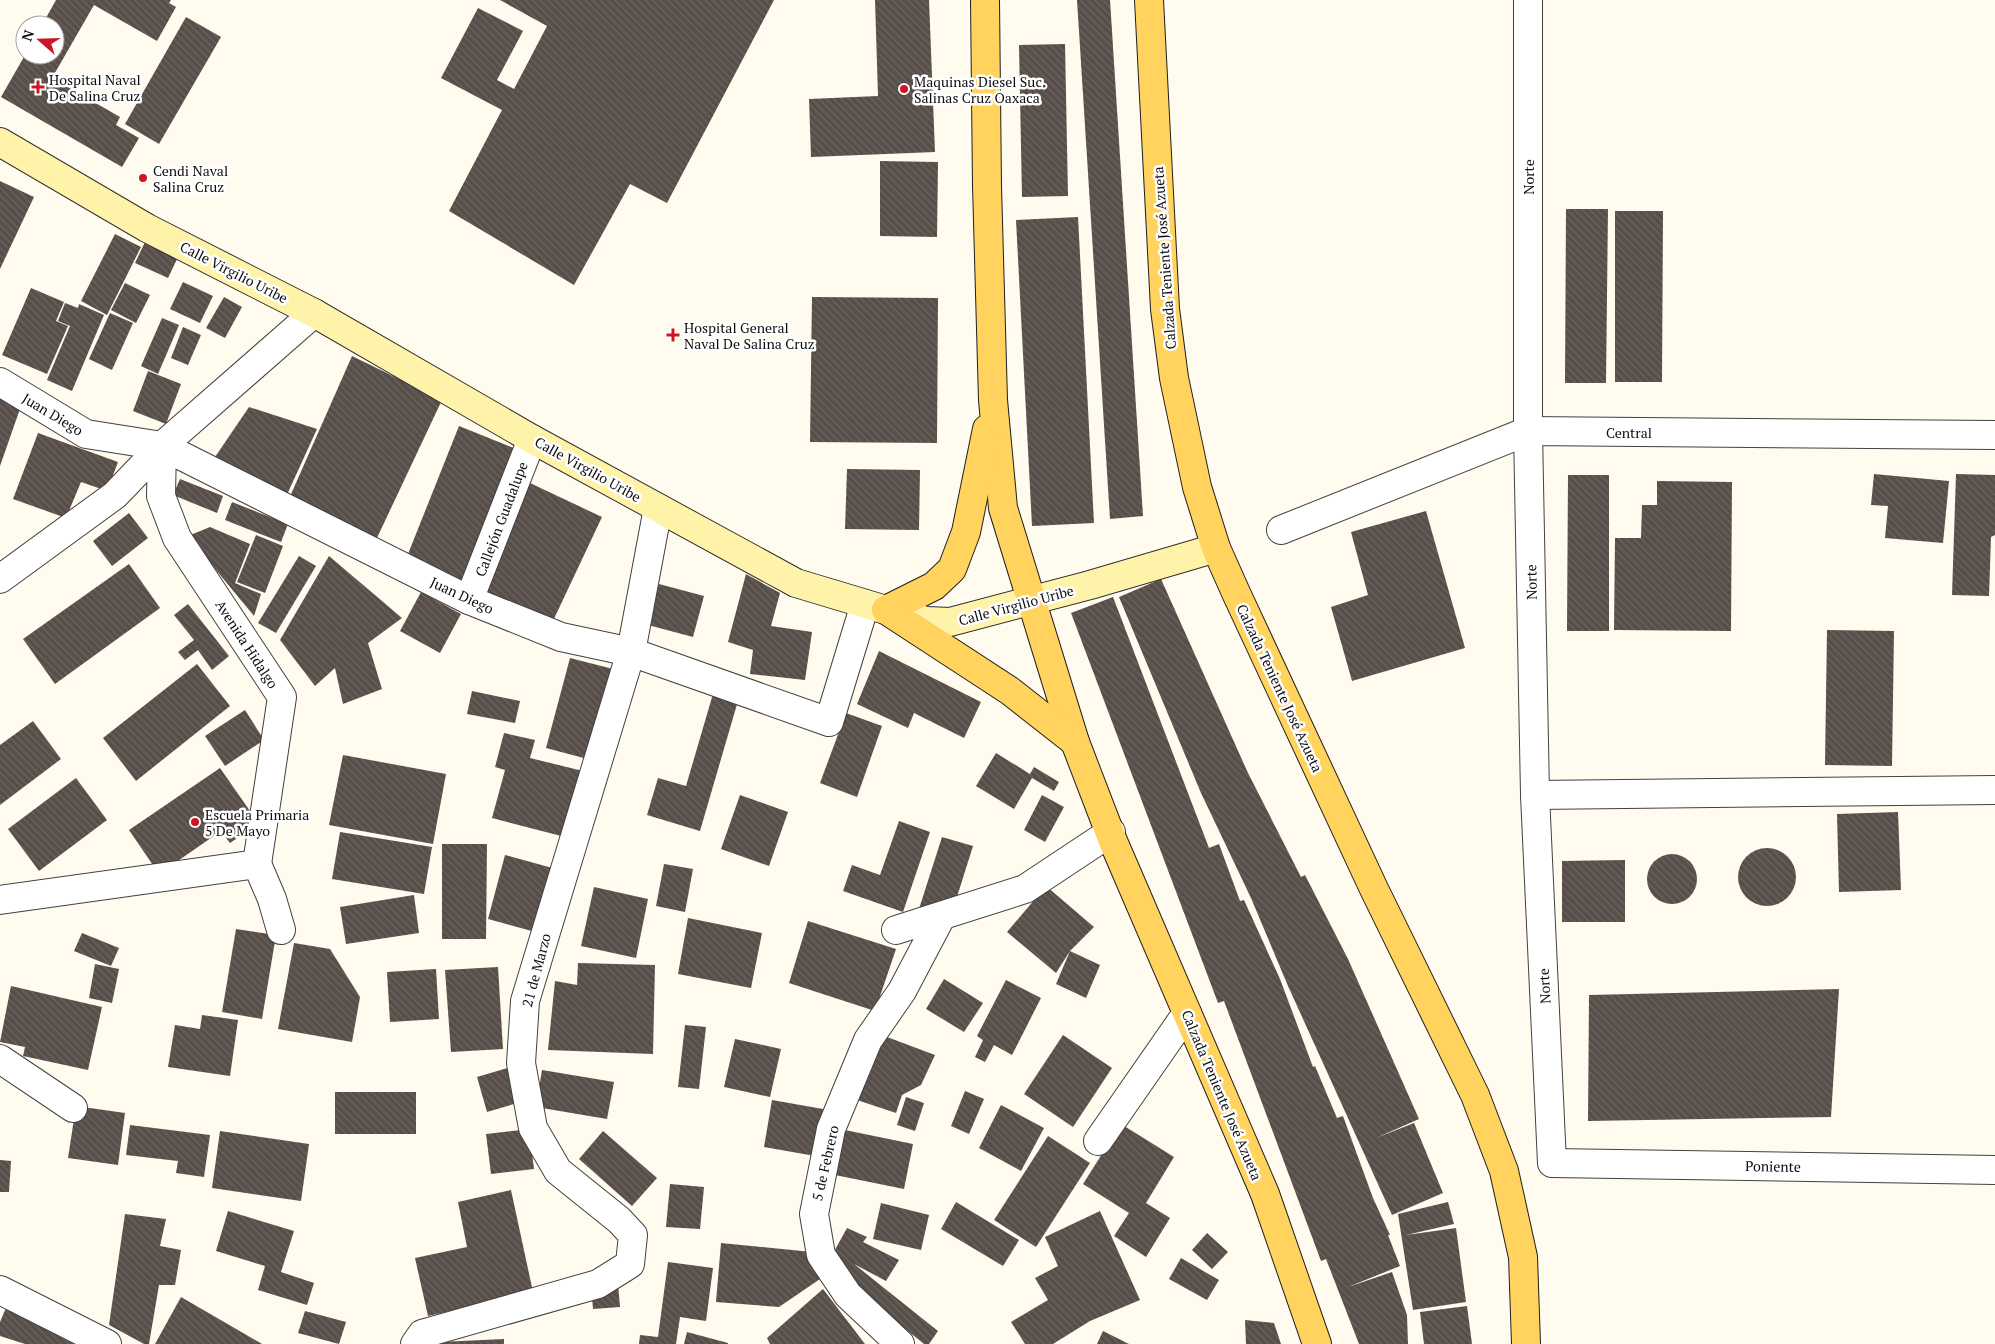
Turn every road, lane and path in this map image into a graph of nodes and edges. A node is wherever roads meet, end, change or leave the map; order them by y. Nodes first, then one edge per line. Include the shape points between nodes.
1 (985, 0) edge
2 (1150, 0) edge
3 (1528, 0) edge
4 (0, 142) edge
5 (314, 313) junction
6 (0, 382) edge
7 (993, 400) junction
8 (1528, 431) junction
9 (1995, 435) edge
10 (532, 439) junction
11 (162, 446) junction
12 (658, 508) junction
13 (1281, 530) dead end
14 (1216, 548) junction
15 (0, 579) edge
16 (469, 600) junction
17 (1030, 601) junction
18 (876, 607) junction
19 (630, 652) junction
20 (1075, 742) junction
21 (1995, 790) edge
22 (1535, 795) junction
23 (1111, 832) junction
24 (257, 864) junction
25 (0, 901) edge
26 (941, 917) junction
27 (281, 930) dead end
28 (896, 930) dead end
29 (1187, 1013) junction
30 (0, 1059) edge
31 (73, 1108) dead end
32 (1098, 1141) dead end
33 (1552, 1163) joint
34 (1995, 1170) edge
35 (0, 1290) edge
36 (107, 1344) edge
37 (415, 1344) edge
38 (900, 1344) edge
39 (1317, 1344) edge
40 (1526, 1344) edge

1 - 7 main road, Calzada Teniente José Azueta
2 - 14 main road, Calzada Teniente José Azueta via 1165,308 1174,378 1197,487
3 - 8 street, Norte
4 - 5 street, Calle Virgilio Uribe via 148,228
5 - 10 street, Calle Virgilio Uribe
5 - 11 street
6 - 11 street, Juan Diego via 86,434
7 - 17 main road, Calzada Teniente José Azueta via 1003,508
7 - 18 main road via 966,532 952,569 934,586
8 - 9 street, Central
8 - 13 street, Central
8 - 22 street, Norte
10 - 12 street, Calle Virgilio Uribe
10 - 16 street, Callejón Guadalupe
11 - 15 street via 115,495
11 - 16 street, Juan Diego
11 - 24 street, Avenida Hidalgo via 161,496 177,538 282,697
12 - 18 street, Calle Virgilio Uribe via 796,583
12 - 19 street
14 - 17 street, Calle Virgilio Uribe
14 - 40 main road, Calzada Teniente José Azueta via 1374,889 1475,1094 1504,1171 1523,1256
16 - 19 street, Juan Diego via 561,637
17 - 18 street, Calle Virgilio Uribe via 950,622 927,621
17 - 20 main road, Calzada Teniente José Azueta
18 - 19 street, Juan Diego via 829,722
18 - 20 main road via 1010,691
19 - 37 street, 21 de Marzo via 525,1001 522,1063 533,1128 558,1171 633,1235 630,1264 598,1284 422,1334
20 - 23 main road, Calzada Teniente José Azueta
21 - 22 street
22 - 33 street, Norte
23 - 26 street via 1025,889
23 - 29 main road, Calzada Teniente José Azueta
24 - 25 street
24 - 27 street
26 - 28 street
26 - 38 street, 5 de Febrero via 902,991 868,1040 831,1129 814,1214 820,1255 848,1295
29 - 32 street
29 - 39 main road, Calzada Teniente José Azueta via 1264,1194
30 - 31 street
33 - 34 street, Poniente
35 - 36 street

